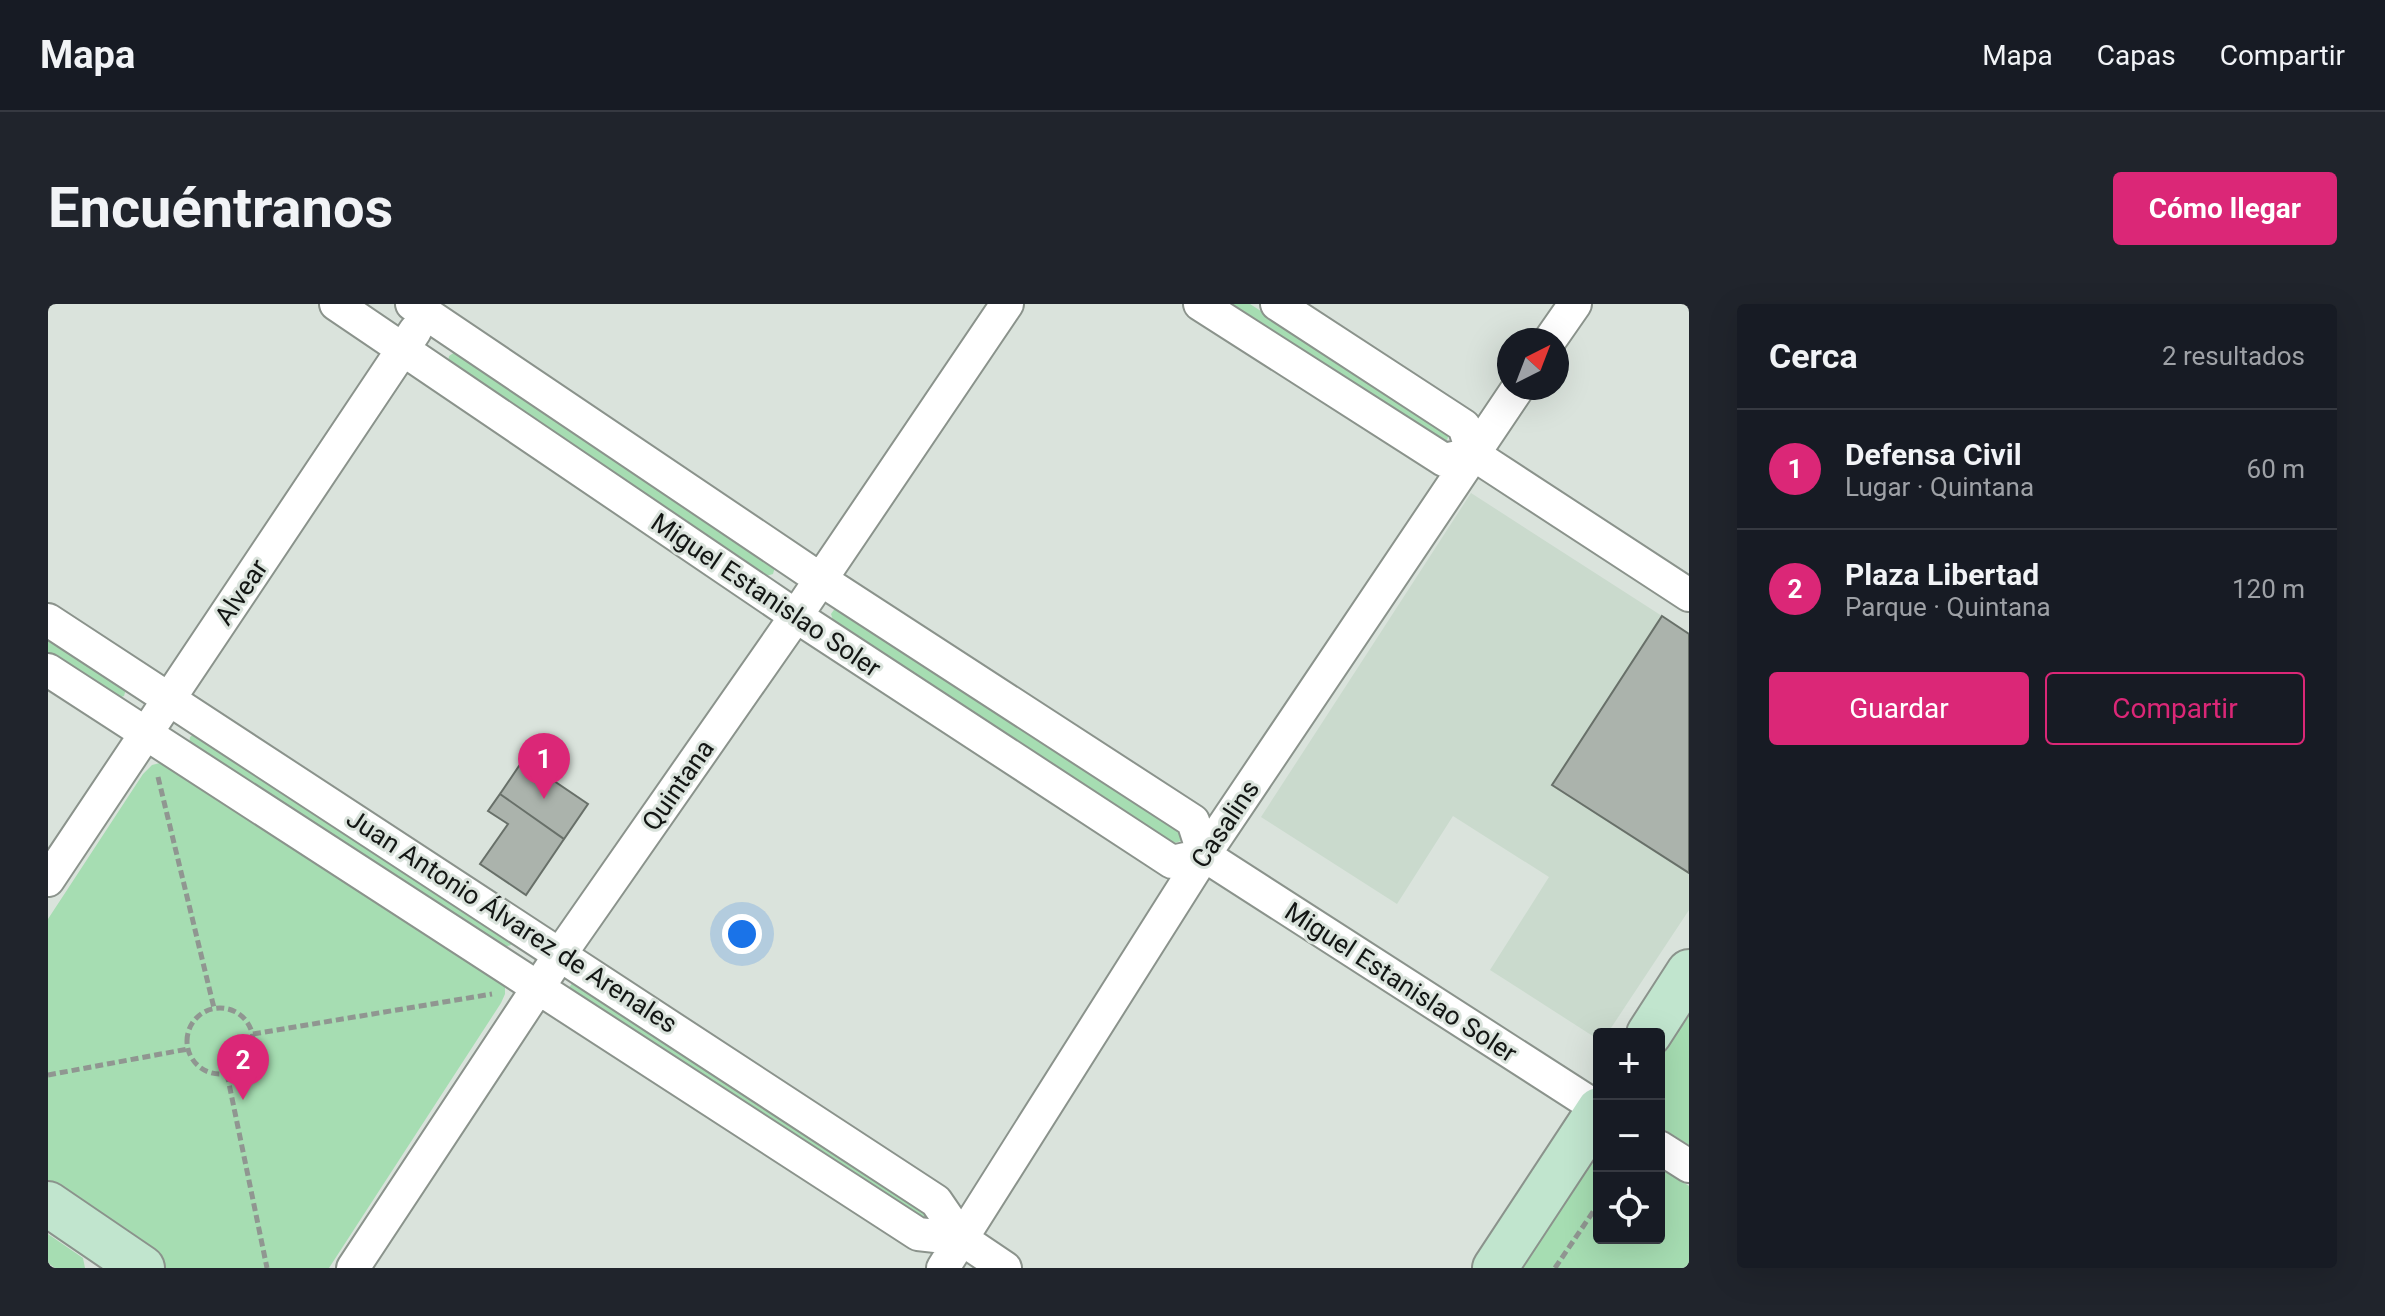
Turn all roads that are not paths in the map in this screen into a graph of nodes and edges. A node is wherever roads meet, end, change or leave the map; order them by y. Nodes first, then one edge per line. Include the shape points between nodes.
1 (336, 304) edge
2 (1007, 304) edge
3 (1200, 304) edge
4 (1277, 304) edge
5 (1575, 304) edge
6 (424, 307) edge
7 (1558, 328) edge
8 (403, 350) junction
9 (1510, 400) edge
10 (1473, 454) junction
11 (820, 579) junction
12 (1689, 595) edge
13 (796, 616) junction
14 (48, 620) edge
15 (48, 670) edge
16 (171, 698) junction
17 (148, 733) junction
18 (1204, 855) junction
19 (48, 880) edge
20 (561, 953) junction
21 (1689, 972) edge
22 (540, 987) junction
23 (1653, 1028) edge
24 (1593, 1106) edge
25 (1593, 1119) edge
26 (1665, 1151) edge
27 (1689, 1166) edge
28 (48, 1204) edge
29 (962, 1239) junction
30 (120, 1262) edge
31 (353, 1268) edge
32 (943, 1268) edge
33 (1005, 1268) edge
34 (1495, 1268) edge

1 - 8 street, Miguel Estanislao Soler
2 - 11 street, Quintana
3 - 10 street via 1444,460
4 - 10 street via 1464,426
5 - 7 street
6 - 8 street, Alvear
6 - 11 street, Miguel Estanislao Soler
8 - 13 street, Miguel Estanislao Soler
8 - 16 street, Alvear
9 - 10 street, Casalins
10 - 12 street
10 - 18 street, Casalins
11 - 13 street, Quintana
11 - 18 street, Miguel Estanislao Soler via 1193,821
13 - 18 street, Miguel Estanislao Soler via 1172,862
13 - 20 street, Quintana
14 - 16 street, Juan Antonio Álvarez de Arenales
15 - 17 street, Juan Antonio Álvarez de Arenales
16 - 17 street, Alvear
16 - 20 street, Juan Antonio Álvarez de Arenales
17 - 19 street, Alvear
17 - 22 street, Juan Antonio Álvarez de Arenales
18 - 24 street, Miguel Estanislao Soler
18 - 29 street, Casalins
20 - 22 street, Quintana
20 - 29 street, Juan Antonio Álvarez de Arenales via 936,1201
21 - 23 main road
22 - 29 street, Juan Antonio Álvarez de Arenales via 918,1234
22 - 31 street, Quintana
25 - 34 main road
26 - 27 street
28 - 30 main road
29 - 32 street, Casalins
29 - 33 street, Juan Antonio Álvarez de Arenales

